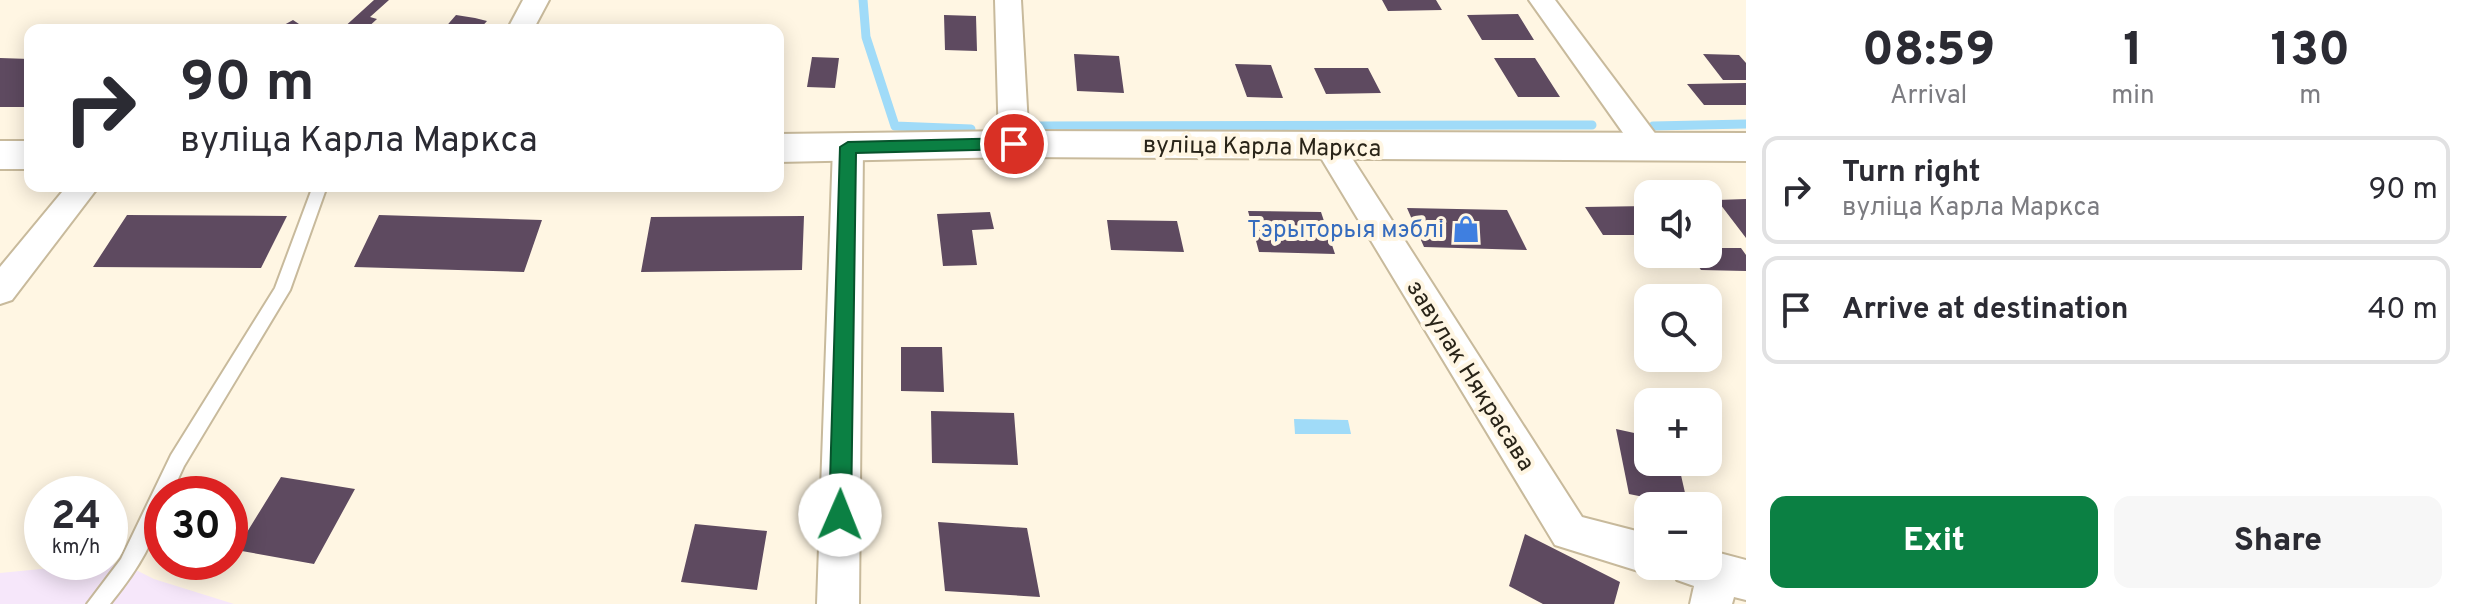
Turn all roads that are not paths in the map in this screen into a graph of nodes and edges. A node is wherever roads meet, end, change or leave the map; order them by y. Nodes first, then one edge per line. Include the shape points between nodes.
1 (536, 0) edge
2 (1008, 0) edge
3 (1542, 0) edge
4 (523, 24) edge
5 (1014, 144) junction
6 (848, 147) junction
7 (1649, 147) junction
8 (1746, 147) edge
9 (784, 148) edge
10 (1330, 148) junction
11 (0, 155) edge
12 (24, 155) edge
13 (79, 192) edge
14 (318, 192) edge
15 (0, 291) edge
16 (170, 476) edge
17 (144, 532) edge
18 (1634, 550) edge
19 (97, 604) edge
20 (838, 604) edge

1 - 4 street
2 - 5 street
3 - 7 street
5 - 6 main road, вуліца Карла Маркса
5 - 10 main road, вуліца Карла Маркса
6 - 9 main road, вуліца Карла Маркса
6 - 20 street
7 - 8 main road, вуліца Карла Маркса
7 - 10 main road, вуліца Карла Маркса
10 - 18 street, завулак Някрасава via 1569,532
11 - 12 main road
13 - 15 street
14 - 16 lane via 282,290
17 - 19 lane via 128,566

